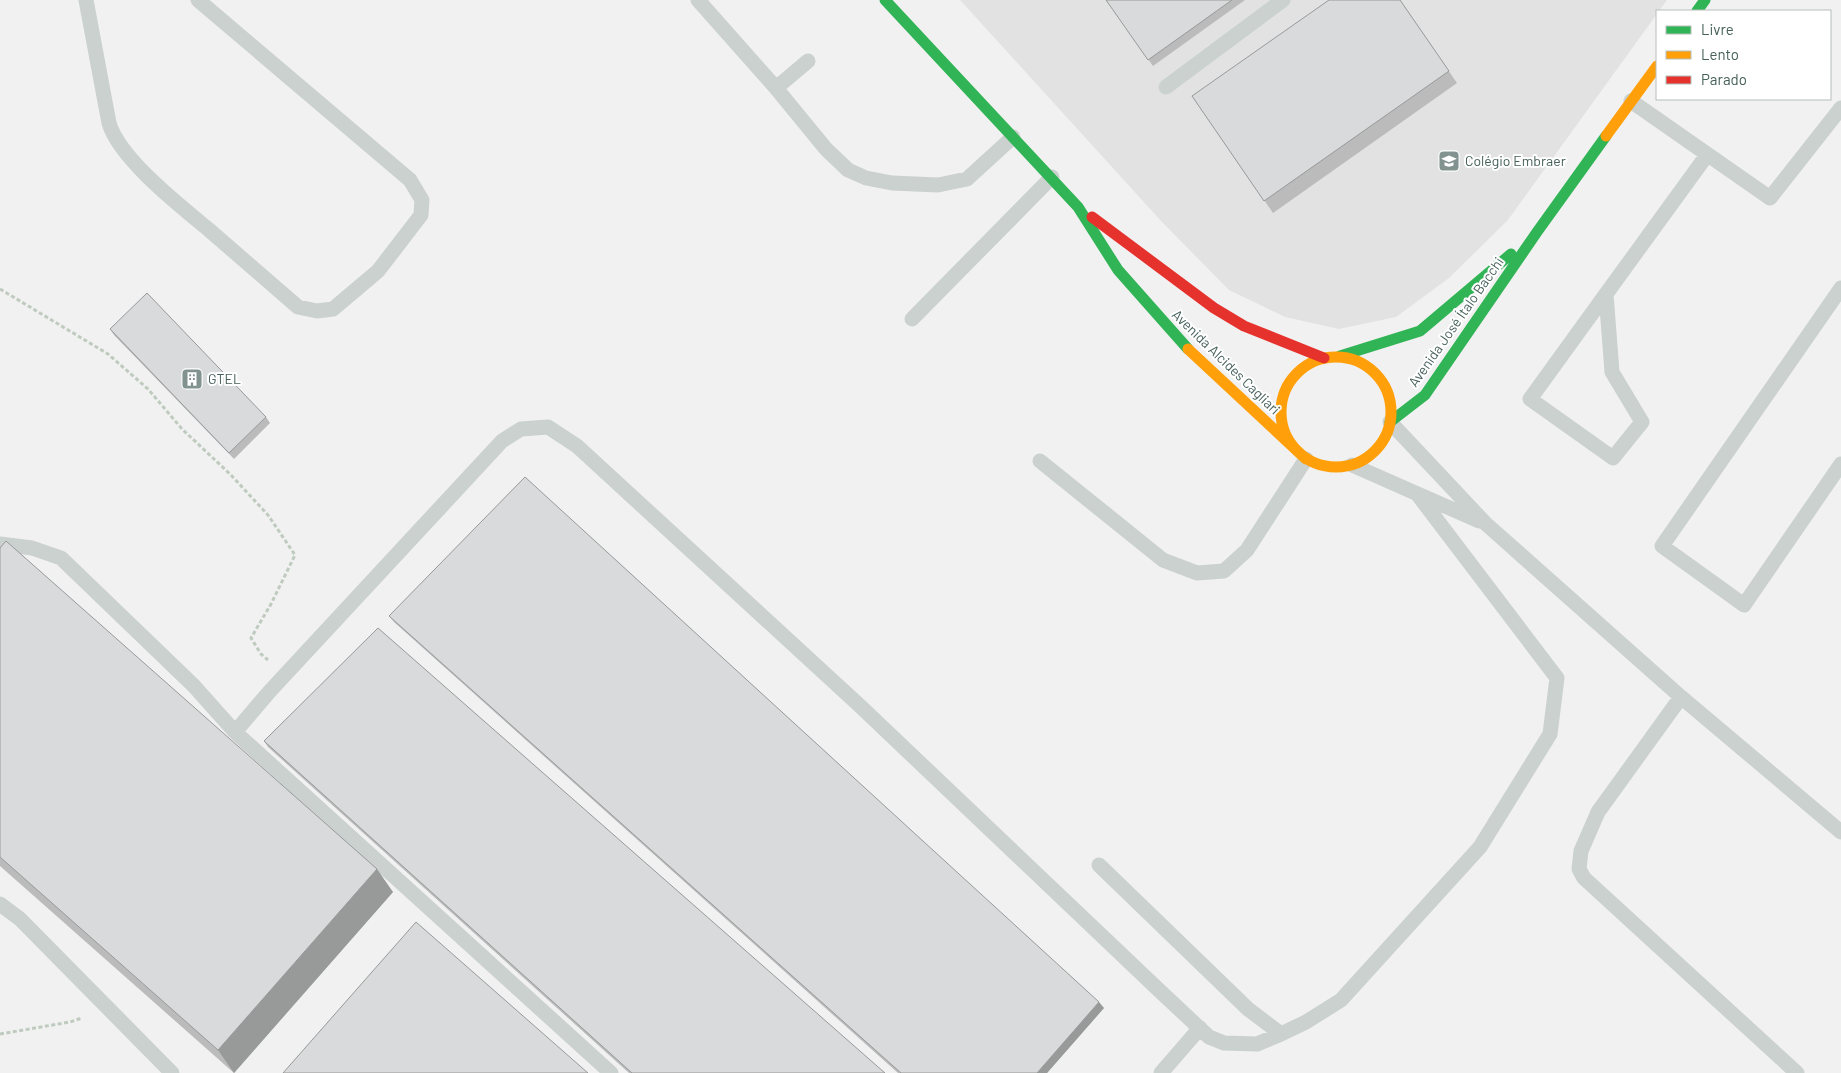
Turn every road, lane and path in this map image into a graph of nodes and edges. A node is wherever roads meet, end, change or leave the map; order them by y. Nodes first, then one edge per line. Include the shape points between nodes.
1 (86, 0) edge
2 (198, 0) edge
3 (698, 0) edge
4 (885, 0) edge
5 (1283, 0) edge
6 (808, 62) dead end
7 (1656, 67) edge
8 (1166, 86) dead end
9 (776, 88) junction
10 (1631, 101) junction
11 (1841, 108) edge
12 (1013, 137) junction
13 (1707, 155) junction
14 (1052, 177) junction
15 (1078, 207) junction
16 (1537, 232) junction
17 (1841, 288) edge
18 (0, 289) edge
19 (1606, 294) junction
20 (912, 319) dead end
21 (1340, 356) junction
22 (1324, 358) junction
23 (1390, 422) junction
24 (1306, 459) junction
25 (1040, 461) dead end
26 (1841, 464) edge
27 (1352, 465) junction
28 (1418, 494) junction
29 (1484, 524) junction
30 (0, 544) edge
31 (285, 675) junction
32 (1681, 697) junction
33 (235, 732) junction
34 (1841, 832) edge
35 (1099, 865) dead end
36 (0, 904) edge
37 (108, 1008) junction
38 (1200, 1028) junction
39 (0, 1034) edge
40 (1281, 1034) junction
41 (172, 1073) edge
42 (611, 1073) edge
43 (1161, 1073) edge
44 (1797, 1073) edge

1 - 2 lane via 109,123 119,145 159,187 298,307 317,311 333,309 378,271 421,215 422,200 410,180
3 - 9 lane
4 - 12 main road, Avenida Alcides Cagliari
5 - 8 lane
6 - 9 lane
7 - 10 main road, Avenida José Ítalo Bacchi
9 - 12 lane via 826,149 848,170 866,178 938,185 967,180
10 - 13 lane
10 - 16 main road, Avenida José Ítalo Bacchi
11 - 13 lane via 1770,198
12 - 14 main road, Avenida Alcides Cagliari
13 - 19 lane
14 - 15 main road, Avenida Alcides Cagliari
14 - 20 lane
15 - 22 main road, Avenida Alcides Cagliari via 1214,308 1244,326
15 - 24 main road, Avenida Alcides Cagliari via 1118,270 1181,343
16 - 21 main road, Avenida José Ítalo Bacchi via 1420,331
16 - 23 main road, Avenida José Ítalo Bacchi via 1425,395
17 - 26 lane via 1662,546 1744,605
18 - 31 path via 108,354 148,389 182,429 268,515 295,555 251,638 261,654
19 - 19 lane via 1530,399 1614,458 1642,422 1612,372
21 - 22 main road, Avenida José Ítalo Bacchi
21 - 23 main road via 1369,367 1380,378 1392,407
22 - 24 main road via 1297,373 1281,402 1284,434
23 - 27 main road via 1378,449
23 - 29 lane
24 - 25 lane via 1247,550 1224,570 1197,573 1163,560
24 - 27 main road via 1321,466 1338,468
27 - 28 lane
28 - 29 lane
28 - 40 lane via 1557,678 1550,734 1480,847 1341,1000
29 - 32 lane
30 - 33 lane via 32,548 61,558 194,686
31 - 33 lane
31 - 38 lane via 502,441 521,429 548,427 577,446 844,692
32 - 34 lane
32 - 44 lane via 1598,812 1581,851 1580,869 1584,878
33 - 42 lane
35 - 40 lane via 1248,1009
36 - 37 lane via 20,919
37 - 39 path via 70,1022
37 - 41 lane
38 - 40 lane via 1209,1037 1224,1043 1257,1044
38 - 43 lane

